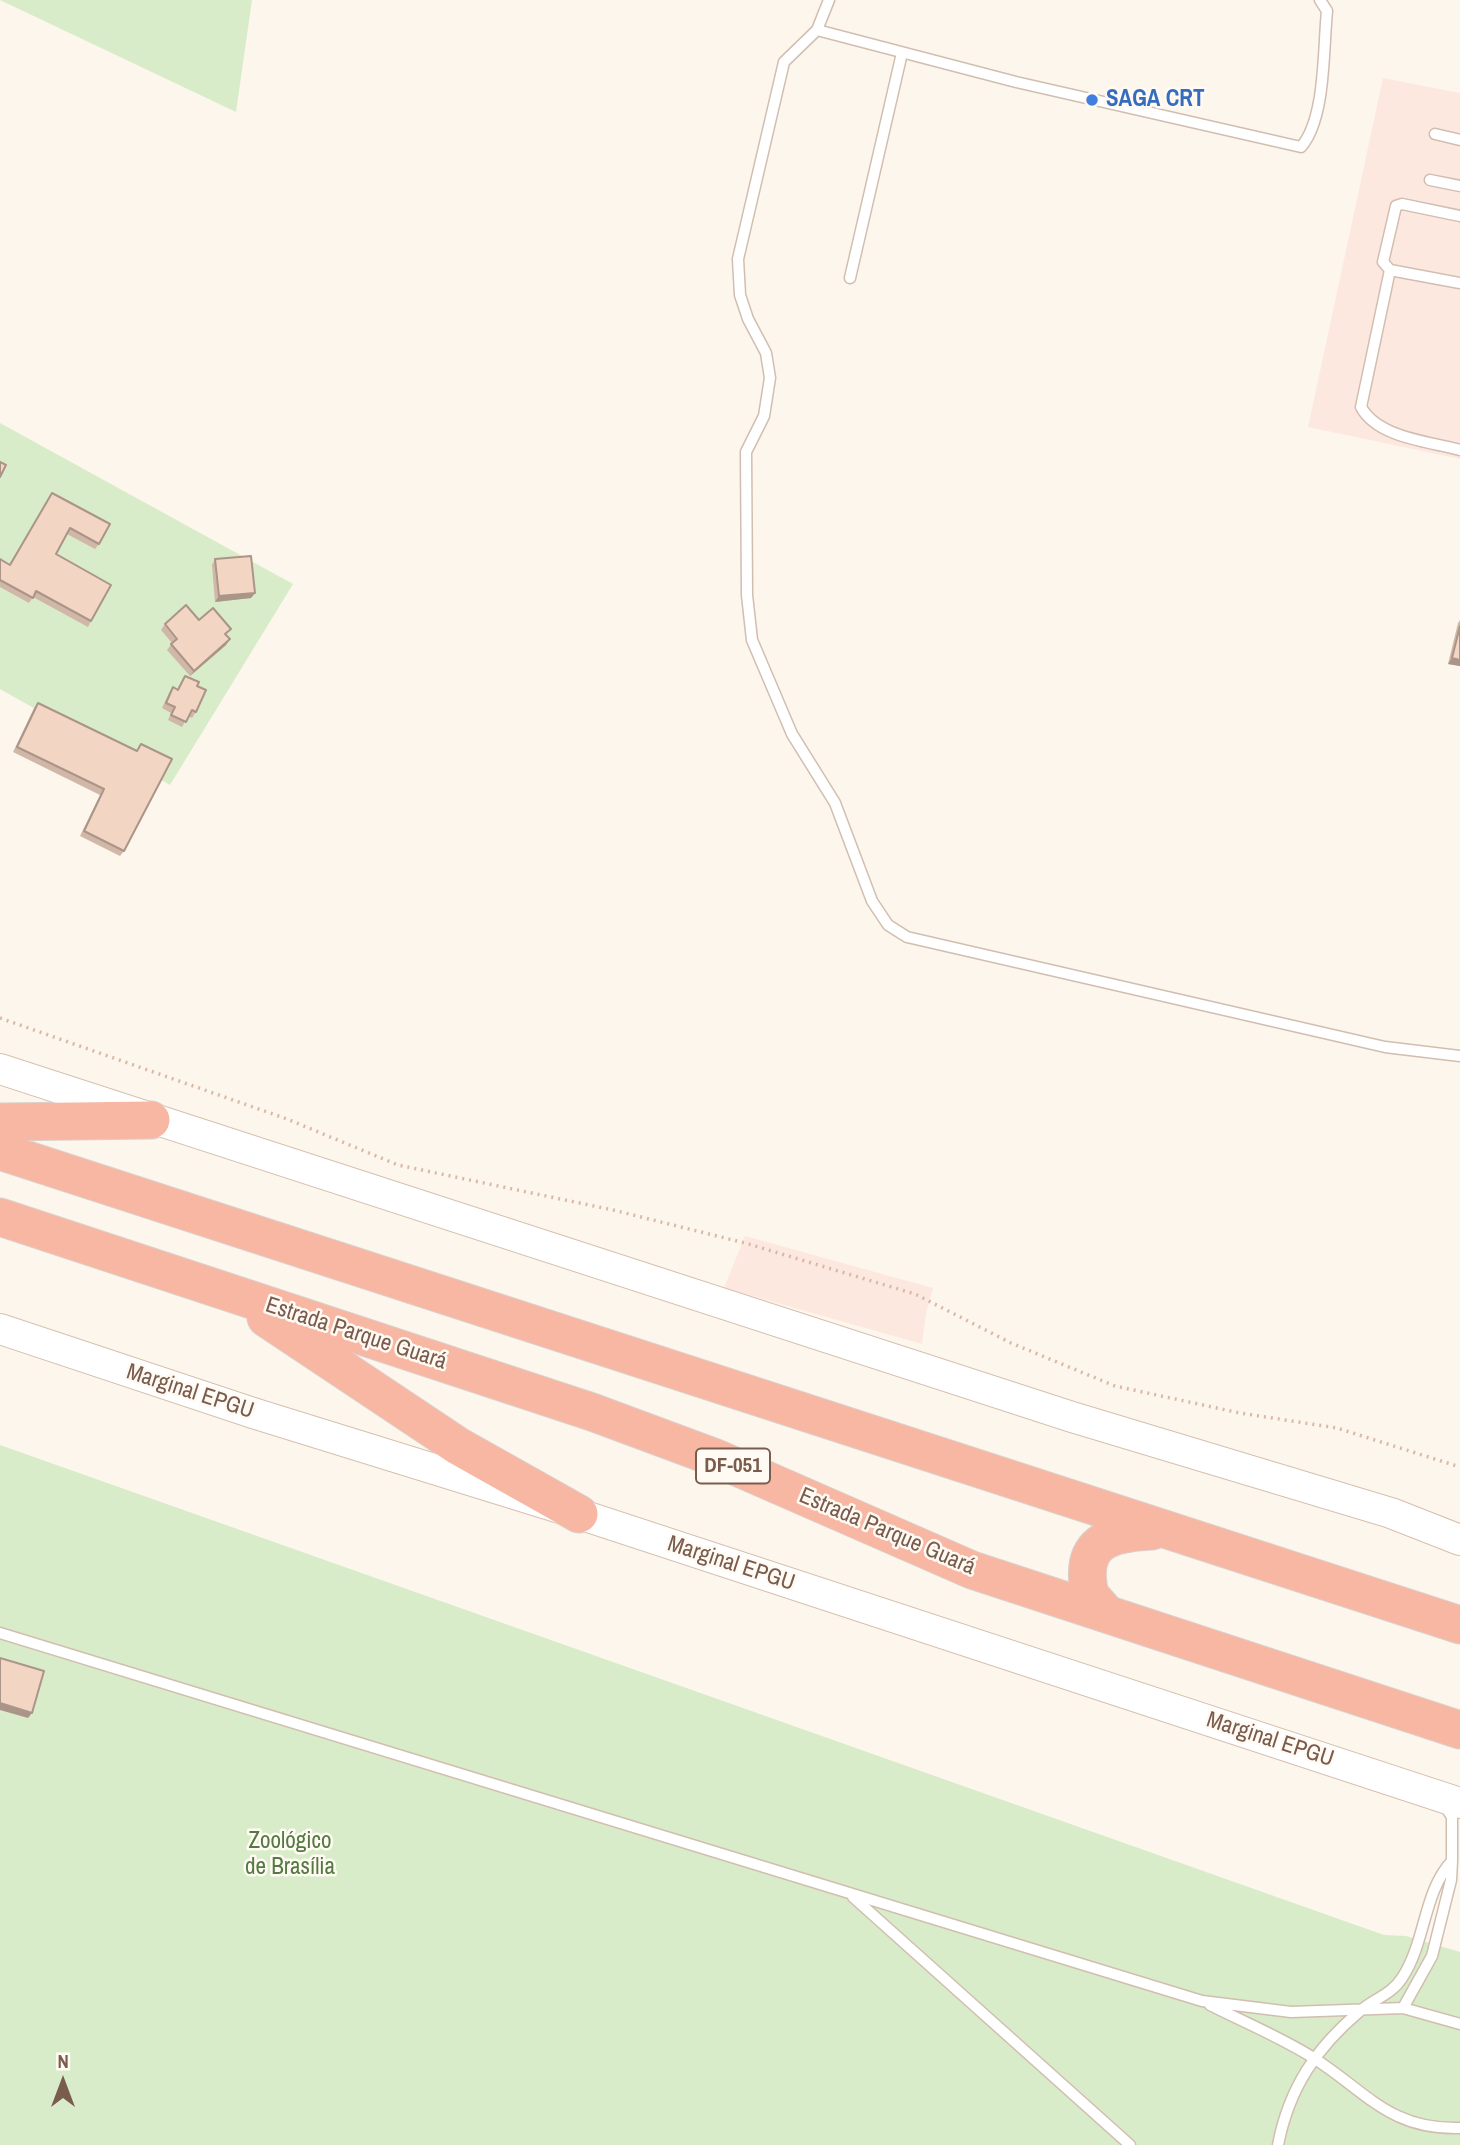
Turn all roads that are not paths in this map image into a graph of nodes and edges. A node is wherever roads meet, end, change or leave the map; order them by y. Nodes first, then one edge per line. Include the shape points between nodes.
1 (829, 0) edge
2 (1320, 0) edge
3 (817, 30) junction
4 (902, 53) junction
5 (1435, 134) dead end
6 (1460, 140) edge
7 (1430, 180) dead end
8 (1460, 186) edge
9 (1460, 216) edge
10 (1390, 271) junction
11 (850, 278) dead end
12 (1460, 283) edge
13 (1460, 450) edge
14 (1460, 1056) edge
15 (0, 1069) edge
16 (151, 1120) junction
17 (0, 1122) edge
18 (0, 1151) edge
19 (0, 1217) edge
20 (230, 1294) junction
21 (0, 1329) edge
22 (579, 1514) junction
23 (1160, 1530) junction
24 (1460, 1540) edge
25 (1105, 1612) junction
26 (1460, 1625) edge
27 (0, 1633) edge
28 (1460, 1730) edge
29 (1449, 1799) edge
30 (1452, 1861) junction
31 (851, 1896) junction
32 (1202, 2001) junction
33 (1403, 2008) junction
34 (1362, 2010) junction
35 (1460, 2024) edge
36 (1313, 2058) junction
37 (1460, 2128) edge
38 (1130, 2145) edge
39 (1278, 2145) edge

1 - 3 lane
2 - 4 lane via 1327,11 1317,117 1301,147
3 - 4 lane
3 - 14 lane via 784,62 738,259 740,295 766,353 771,378 764,416 746,452 745,568 752,640 792,734 835,803 872,901 888,926 907,937 1385,1047
4 - 11 lane
5 - 6 lane
7 - 8 lane
9 - 10 lane via 1396,206 1383,262
10 - 12 lane
10 - 13 lane via 1361,407 1368,421 1383,429
15 - 16 street
16 - 17 highway
16 - 24 street via 1072,1417 1391,1513
18 - 23 highway
19 - 20 highway, Estrada Parque Guará / DF-051
20 - 22 highway via 458,1446
20 - 25 highway, Estrada Parque Guará / DF-051 via 592,1412 716,1458 972,1570
21 - 22 street, Marginal EPGU
22 - 29 street, Marginal EPGU
23 - 25 highway via 1121,1533 1100,1541 1090,1554 1090,1595
23 - 26 highway
25 - 28 highway, Estrada Parque Guará / DF-051
27 - 31 lane
29 - 30 lane
30 - 33 lane via 1432,1956
30 - 34 lane via 1439,1875 1403,1978
31 - 32 lane
31 - 38 lane
32 - 34 lane via 1291,2012
32 - 36 lane
33 - 34 lane
33 - 35 lane
34 - 36 lane
36 - 37 lane via 1392,2114 1415,2124
36 - 39 lane via 1291,2098

